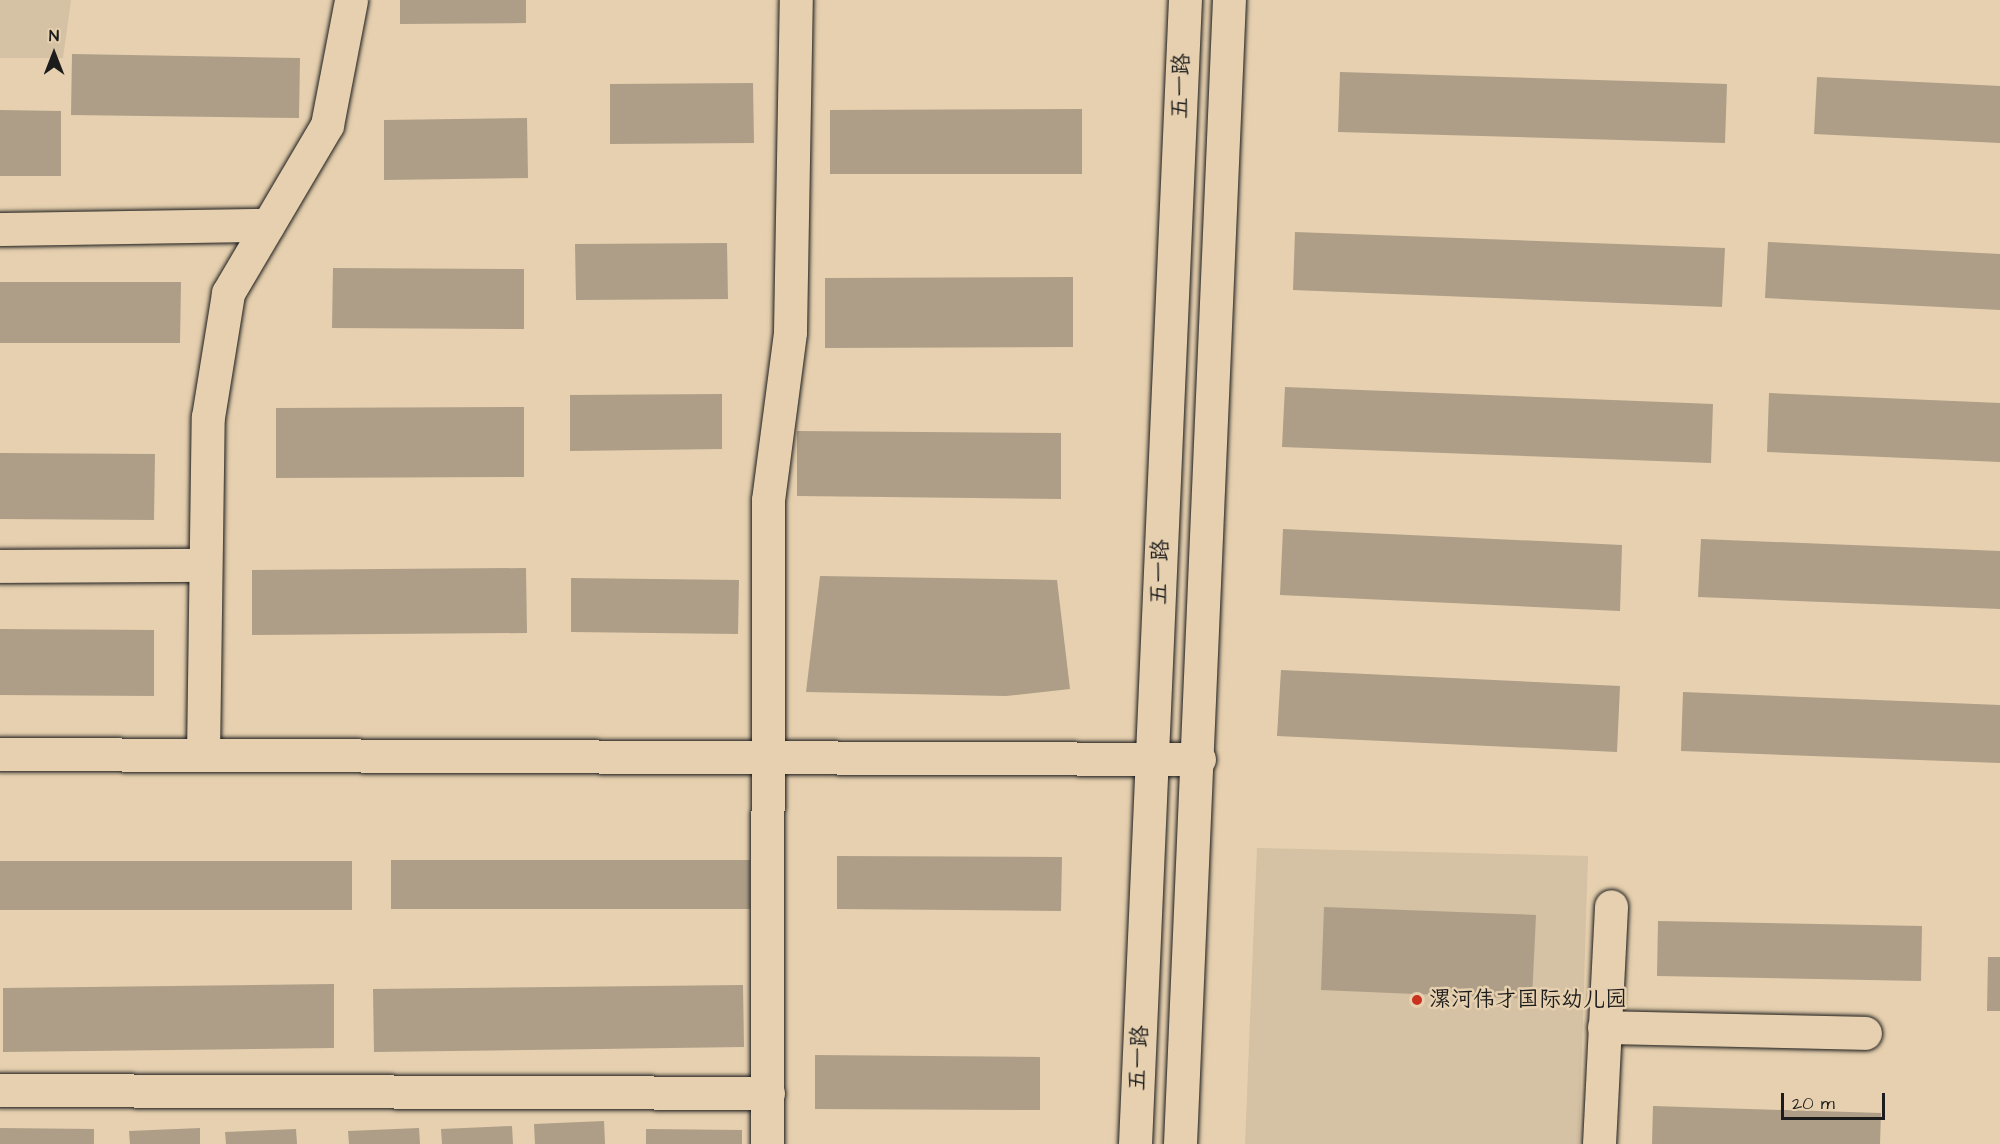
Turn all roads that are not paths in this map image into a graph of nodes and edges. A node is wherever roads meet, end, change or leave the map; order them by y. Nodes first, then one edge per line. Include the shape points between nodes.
1 (351, 0) edge
2 (796, 0) edge
3 (1185, 0) edge
4 (1229, 0) edge
5 (268, 225) junction
6 (0, 229) edge
7 (205, 565) junction
8 (0, 566) edge
9 (0, 754) edge
10 (203, 755) junction
11 (770, 757) junction
12 (1152, 759) junction
13 (1199, 759) junction
14 (1611, 906) dead end
15 (1604, 1027) junction
16 (1864, 1033) dead end
17 (0, 1090) edge
18 (768, 1093) junction
19 (767, 1144) edge
20 (1135, 1144) edge
21 (1180, 1144) edge
22 (1599, 1144) edge

1 - 5 street via 327,124
2 - 11 street via 790,332 768,500
3 - 12 street, 五一路
4 - 13 street, 五一路
5 - 6 street
5 - 7 street via 228,293 207,417
7 - 8 street
7 - 10 street
9 - 10 street
10 - 11 street
11 - 12 street
11 - 18 street
12 - 13 street
12 - 20 street, 五一路
13 - 21 street, 五一路
14 - 15 street
15 - 16 street
15 - 22 street
17 - 18 street
18 - 19 street

